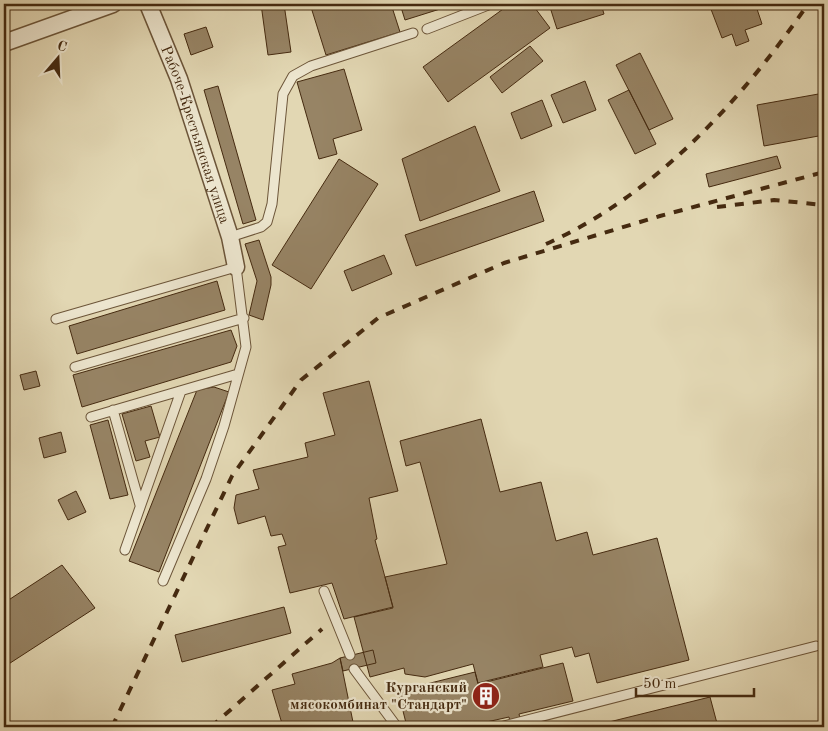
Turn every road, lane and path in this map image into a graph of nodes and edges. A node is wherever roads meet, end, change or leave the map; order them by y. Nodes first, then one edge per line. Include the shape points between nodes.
1 (114, 4) edge
2 (148, 4) edge
3 (491, 4) edge
4 (427, 29) dead end
5 (413, 33) dead end
6 (4, 43) edge
7 (230, 237) junction
8 (236, 267) junction
9 (244, 318) junction
10 (56, 319) dead end
11 (75, 367) dead end
12 (238, 374) junction
13 (181, 391) junction
14 (113, 410) junction
15 (91, 417) dead end
16 (140, 505) junction
17 (125, 550) dead end
18 (163, 581) dead end
19 (324, 591) dead end
20 (816, 646) dead end
21 (350, 655) dead end
22 (354, 668) dead end
23 (396, 727) edge
24 (500, 727) edge

1 - 6 street
2 - 7 street, Рабоче-Крестьянская улица via 179,79
3 - 4 lane
5 - 7 lane via 311,66 293,76 284,94 272,204 267,222
7 - 8 street, Рабоче-Крестьянская улица
8 - 9 lane
8 - 10 lane
9 - 11 lane
9 - 12 lane via 246,347
12 - 13 lane
12 - 18 lane via 206,479
13 - 14 lane
13 - 16 lane
14 - 15 lane
14 - 16 lane
16 - 17 lane
19 - 21 lane
20 - 24 lane
22 - 23 lane

